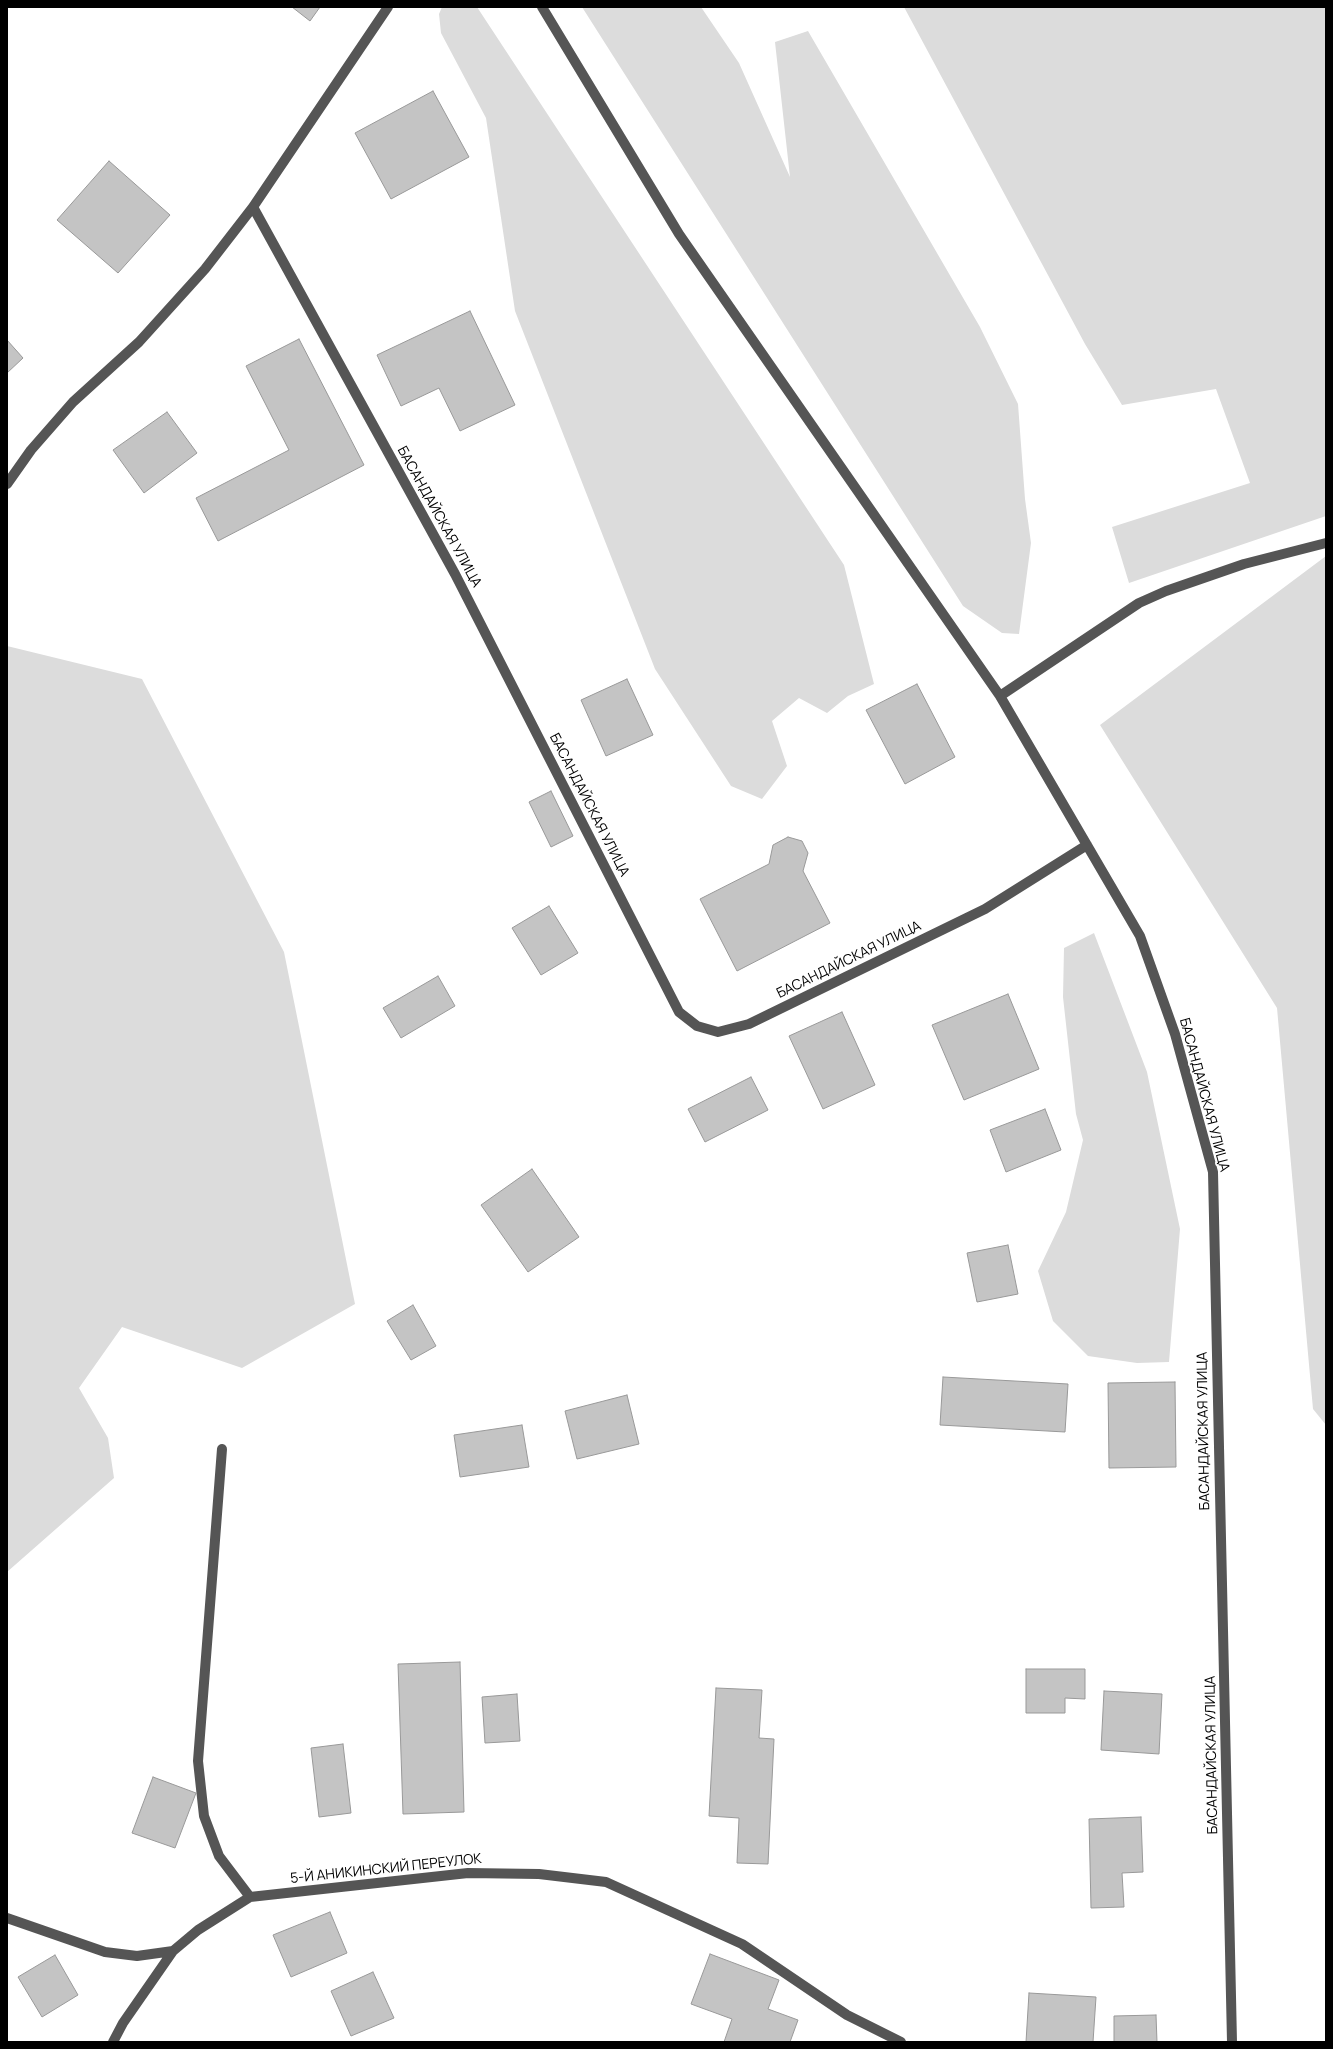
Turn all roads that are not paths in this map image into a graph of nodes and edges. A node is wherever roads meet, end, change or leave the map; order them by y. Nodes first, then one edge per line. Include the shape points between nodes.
1 (388, 7) edge
2 (542, 7) edge
3 (253, 207) junction
4 (7, 484) edge
5 (1326, 543) edge
6 (1000, 696) junction
7 (1087, 846) junction
8 (222, 1449) dead end
9 (250, 1897) junction
10 (7, 1918) edge
11 (173, 1951) junction
12 (113, 2042) edge
13 (901, 2042) edge
14 (1232, 2042) edge

1 - 3 street
2 - 6 street, БАСАНДАЙСКАЯ УЛИЦА via 679,234
3 - 4 street via 205,269 139,342 73,402 31,450
3 - 7 street, БАСАНДАЙСКАЯ УЛИЦА via 455,574 679,1012 697,1026 718,1032 749,1024 985,909
5 - 6 street via 1244,564 1139,603
6 - 7 street, БАСАНДАЙСКАЯ УЛИЦА
7 - 14 street, БАСАНДАЙСКАЯ УЛИЦА via 1140,936 1175,1034 1212,1172
8 - 9 street via 198,1761 204,1816 219,1856
9 - 11 street, 5-Й АНИКИНСКИЙ ПЕРЕУЛОК via 198,1930
9 - 13 street, 5-Й АНИКИНСКИЙ ПЕРЕУЛОК via 468,1873 538,1874 606,1882 742,1944 847,2015
10 - 11 street via 105,1952 137,1956
11 - 12 street, 5-Й АНИКИНСКИЙ ПЕРЕУЛОК via 122,2023

